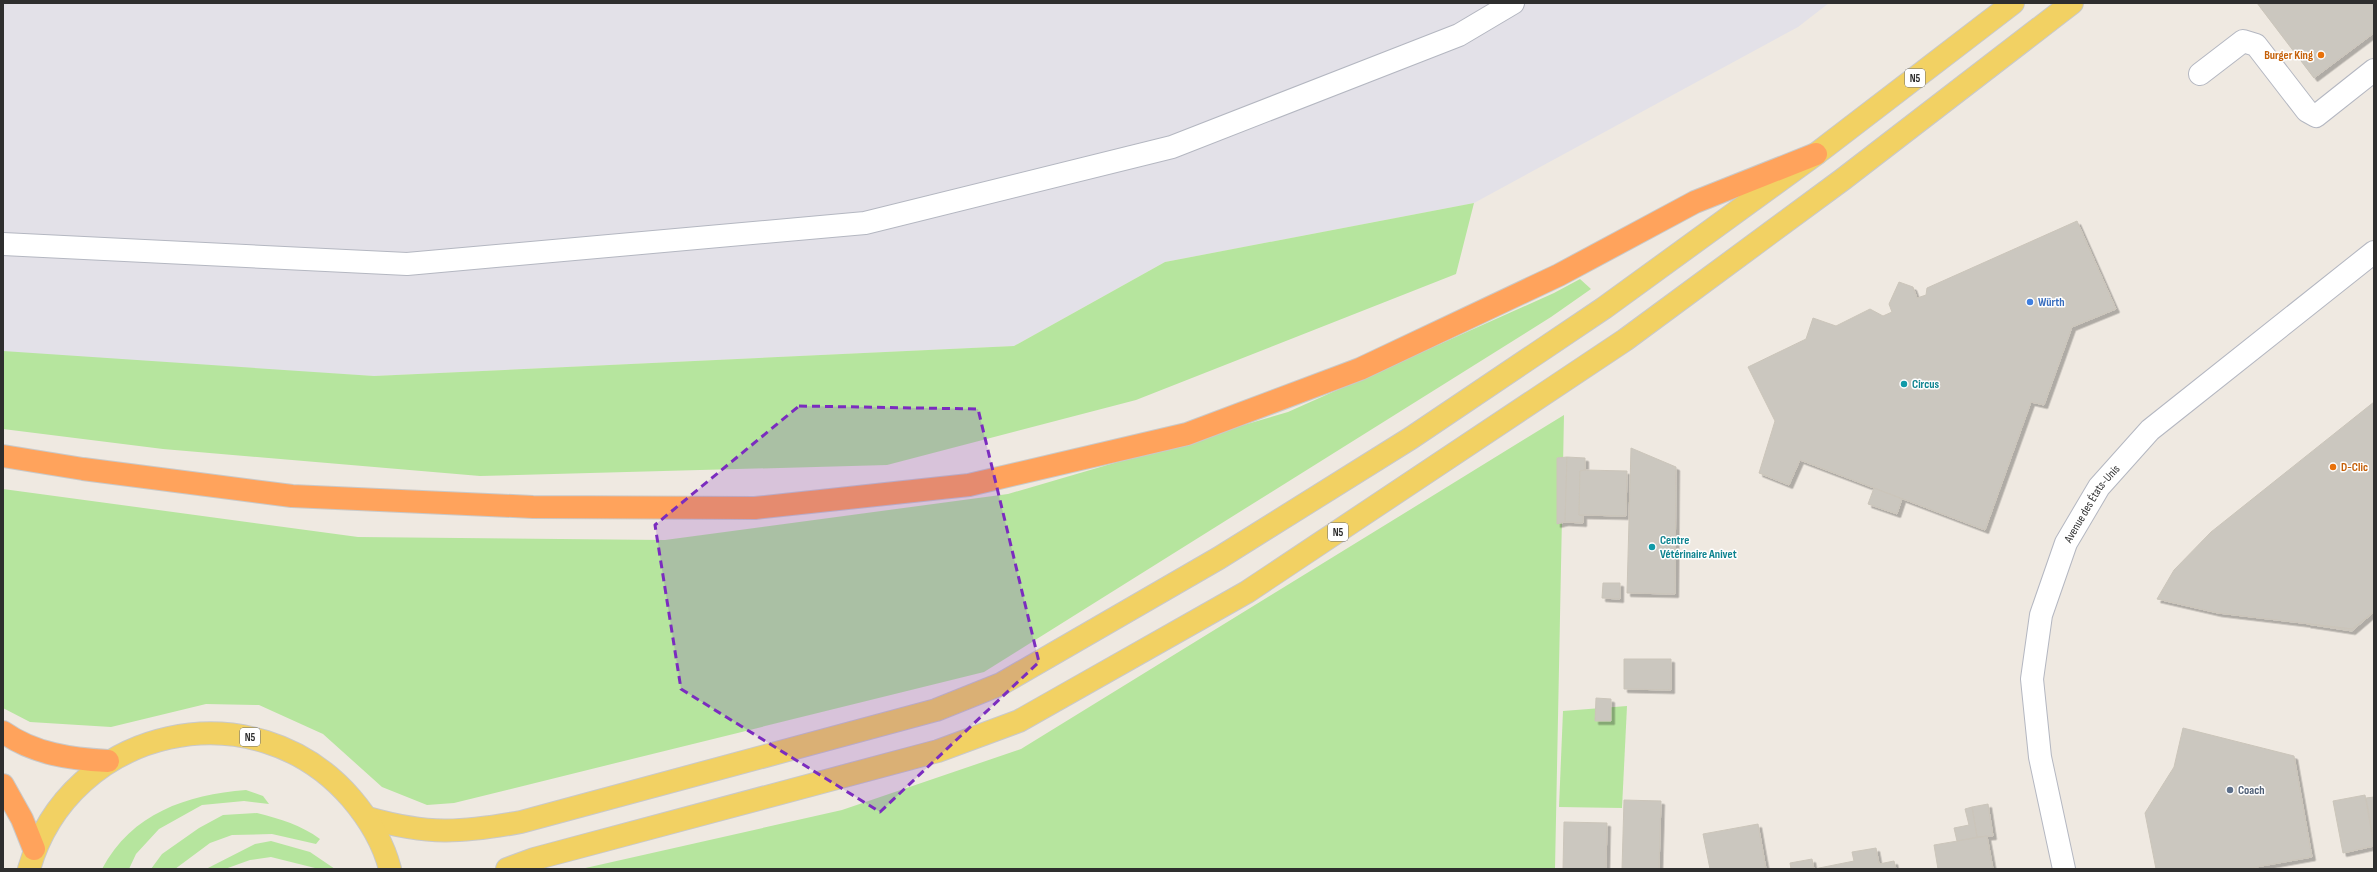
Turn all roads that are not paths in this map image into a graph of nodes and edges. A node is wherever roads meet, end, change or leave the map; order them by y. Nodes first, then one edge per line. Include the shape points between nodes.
1 (1513, 3) edge
2 (2013, 3) edge
3 (2072, 3) edge
4 (2374, 70) edge
5 (2200, 74) dead end
6 (1816, 154) junction
7 (3, 244) edge
8 (2374, 252) edge
9 (3, 456) edge
10 (3, 732) edge
11 (108, 761) junction
12 (3, 785) edge
13 (368, 818) junction
14 (32, 859) edge
15 (390, 869) edge
16 (507, 869) edge
17 (2064, 869) edge

1 - 7 street via 1459,35 1172,147 865,223 407,264
2 - 6 main road, N5
3 - 16 main road, N5 via 1842,180 1626,340 1247,592 1019,721 938,751 534,858
4 - 5 street via 2316,116 2307,111 2256,45 2243,41
6 - 9 highway via 1695,202 1559,275 1360,369 1187,434 970,485 755,508 533,507 292,496
6 - 13 main road, N5 via 1604,308 1411,438 1219,558 1001,684 936,710 522,822 442,832 403,828
8 - 17 street, Avenue des États-Unis via 2150,430 2099,487 2066,543 2041,615 2032,678 2040,757
10 - 11 highway via 38,751 73,759
11 - 13 main road, N5 via 153,740 201,732 250,736 296,753 336,781
11 - 14 main road, N5 via 78,785 53,815
12 - 14 highway via 22,819
13 - 15 main road, N5 via 387,855

